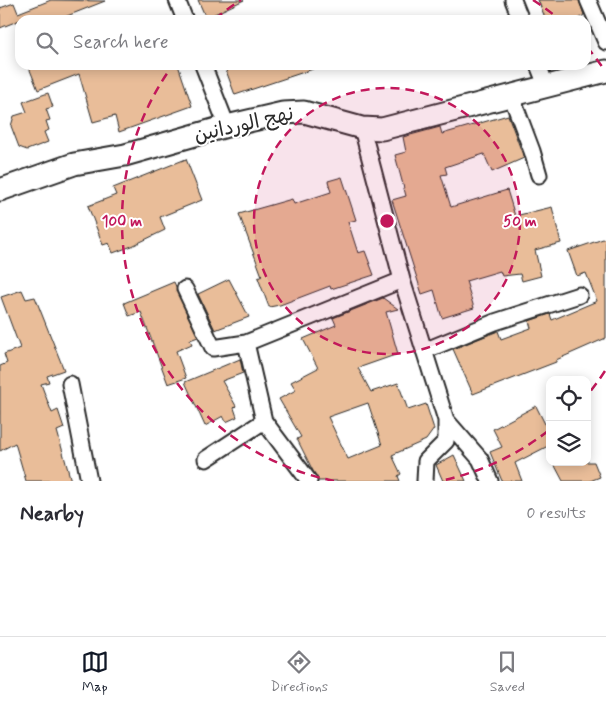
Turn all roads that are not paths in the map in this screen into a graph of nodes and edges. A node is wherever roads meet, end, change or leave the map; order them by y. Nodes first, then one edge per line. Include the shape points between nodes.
1 (178, 0) edge
2 (513, 0) edge
3 (588, 0) edge
4 (183, 15) edge
5 (519, 15) edge
6 (606, 42) edge
7 (205, 70) edge
8 (540, 70) edge
9 (606, 71) edge
10 (546, 85) junction
11 (511, 95) junction
12 (227, 126) junction
13 (362, 128) junction
14 (539, 175) dead end
15 (0, 190) edge
16 (402, 280) junction
17 (184, 289) dead end
18 (580, 295) dead end
19 (246, 343) junction
20 (424, 352) junction
21 (70, 384) dead end
22 (446, 420) junction
23 (264, 421) junction
24 (206, 459) dead end
25 (89, 481) edge
26 (309, 481) edge
27 (425, 481) edge
28 (490, 481) edge

1 - 4 street
2 - 5 street
3 - 6 street
7 - 12 street
8 - 10 street
9 - 10 street, نهج الوردانين
10 - 11 street, نهج الوردانين
11 - 13 street, نهج الوردانين via 382,129
11 - 14 street
12 - 13 street, نهج الوردانين via 283,113 304,112
12 - 15 street, نهج الوردانين via 125,155 74,164
13 - 16 street
16 - 19 street
16 - 20 street
17 - 19 street via 213,348
18 - 20 street via 495,322
19 - 23 street
20 - 22 street
21 - 25 street
22 - 27 street via 446,441 426,461
22 - 28 street via 480,459
23 - 24 street
23 - 26 street

